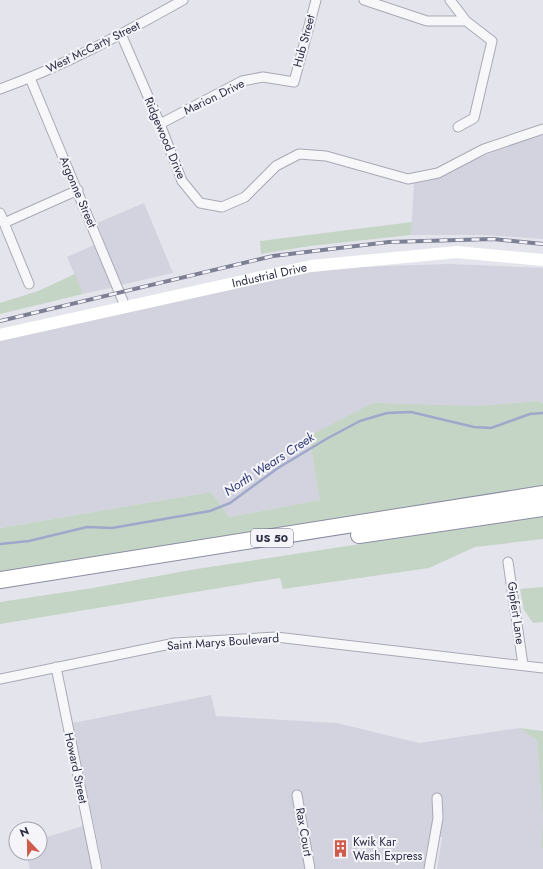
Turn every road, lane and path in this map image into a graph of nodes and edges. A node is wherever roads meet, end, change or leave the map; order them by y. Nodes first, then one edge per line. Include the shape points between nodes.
1 (183, 0) edge
2 (316, 0) edge
3 (364, 0) edge
4 (450, 0) edge
5 (466, 21) junction
6 (121, 34) junction
7 (30, 78) junction
8 (294, 82) joint
9 (0, 89) edge
10 (160, 124) junction
11 (458, 127) dead end
12 (543, 129) edge
13 (78, 190) junction
14 (0, 214) edge
15 (4, 223) junction
16 (543, 260) edge
17 (29, 284) dead end
18 (125, 306) junction
19 (0, 335) edge
20 (543, 494) edge
21 (543, 508) edge
22 (508, 562) dead end
23 (0, 580) edge
24 (0, 591) edge
25 (524, 665) junction
26 (56, 667) junction
27 (543, 668) edge
28 (0, 679) edge
29 (297, 795) dead end
30 (437, 798) dead end
31 (97, 869) edge
32 (310, 869) edge
33 (429, 869) edge

1 - 6 street, West McCarty Street
2 - 8 street, Hub Street
3 - 5 street via 427,21
4 - 5 street
5 - 11 street via 492,41 474,118
6 - 7 street, West McCarty Street
6 - 10 street, Ridgewood Drive
7 - 9 street, West McCarty Street
7 - 13 street, Argonne Street
8 - 10 street, Marion Drive via 263,77 242,81
10 - 12 street, Ridgewood Drive via 182,181 200,203 222,207 245,197 276,166 299,154 326,156 408,179 438,172 484,149
13 - 15 street
13 - 18 street, Argonne Street
14 - 15 street
15 - 17 street
16 - 18 main road, Industrial Drive via 457,252 311,266
18 - 19 main road, Industrial Drive
20 - 23 highway, US 50
21 - 24 highway, US 50 via 187,560
22 - 25 street, Gipfert Lane
25 - 26 street, Saint Marys Boulevard via 276,637 175,643
25 - 27 street, Saint Marys Boulevard
26 - 28 street, Saint Marys Boulevard
26 - 31 street, Howard Street
29 - 32 street, Rax Court
30 - 33 street via 438,818

